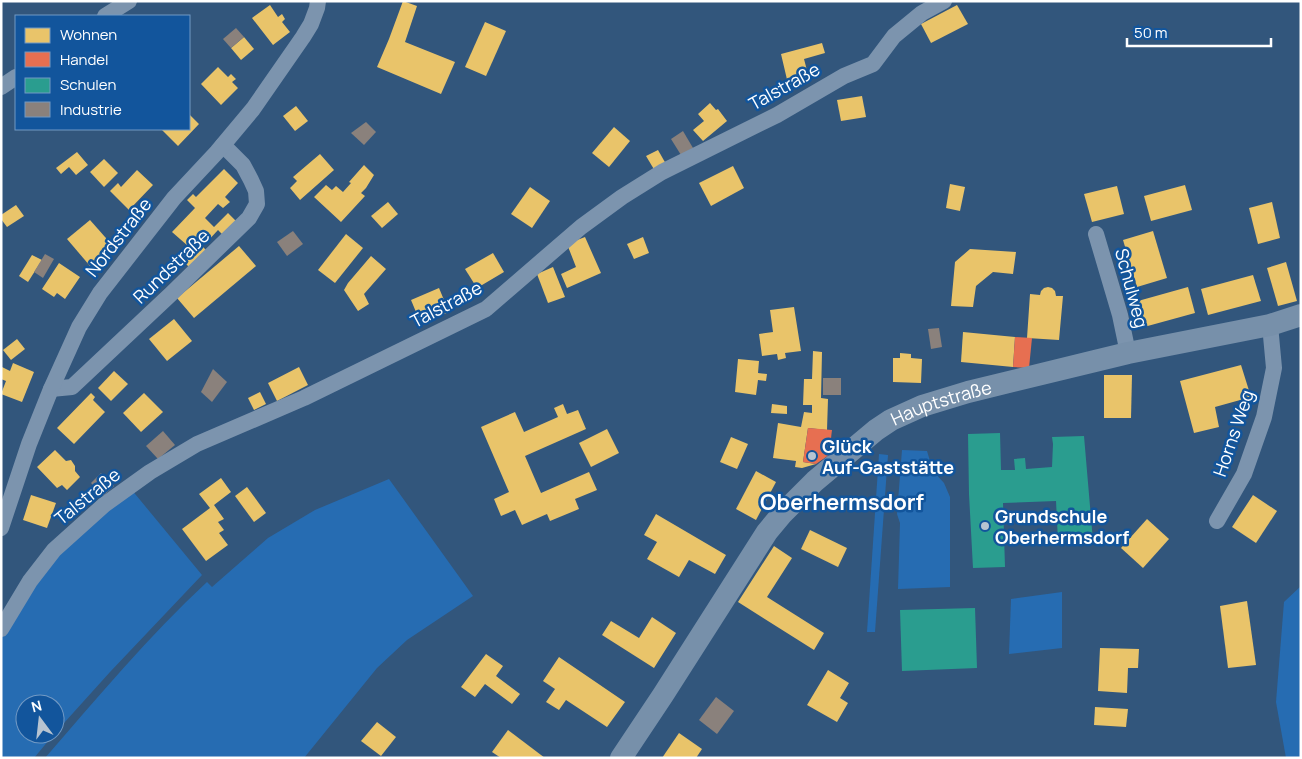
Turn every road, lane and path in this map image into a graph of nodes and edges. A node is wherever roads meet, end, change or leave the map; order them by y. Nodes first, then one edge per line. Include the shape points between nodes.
1 (129, 1) edge
2 (318, 1) edge
3 (944, 1) edge
4 (107, 15) edge
5 (15, 78) edge
6 (1, 87) edge
7 (223, 145) junction
8 (1096, 234) dead end
9 (1301, 315) edge
10 (1270, 325) junction
11 (1128, 353) junction
12 (51, 389) junction
13 (1218, 521) dead end
14 (1, 528) edge
15 (1, 629) edge
16 (621, 758) edge

1 - 4 street
2 - 7 street, Nordstraße via 303,37 253,109
3 - 15 street, Talstraße via 922,13 894,36 873,64 844,76 777,115 662,172 622,197 581,227 486,309 304,398 197,444 150,472 104,505 54,550 30,580
5 - 6 street
7 - 12 street, Nordstraße via 174,198 100,293 79,327
7 - 12 street, Rundstraße via 243,165 256,191 257,204 249,218 72,387
8 - 11 street, Schulweg
9 - 10 street, Hauptstraße
10 - 11 street, Hauptstraße
10 - 13 street, Horns Weg via 1274,368 1264,417 1244,474
11 - 16 street, Hauptstraße via 922,406 876,430 815,481 767,532
12 - 14 street, Nordstraße

